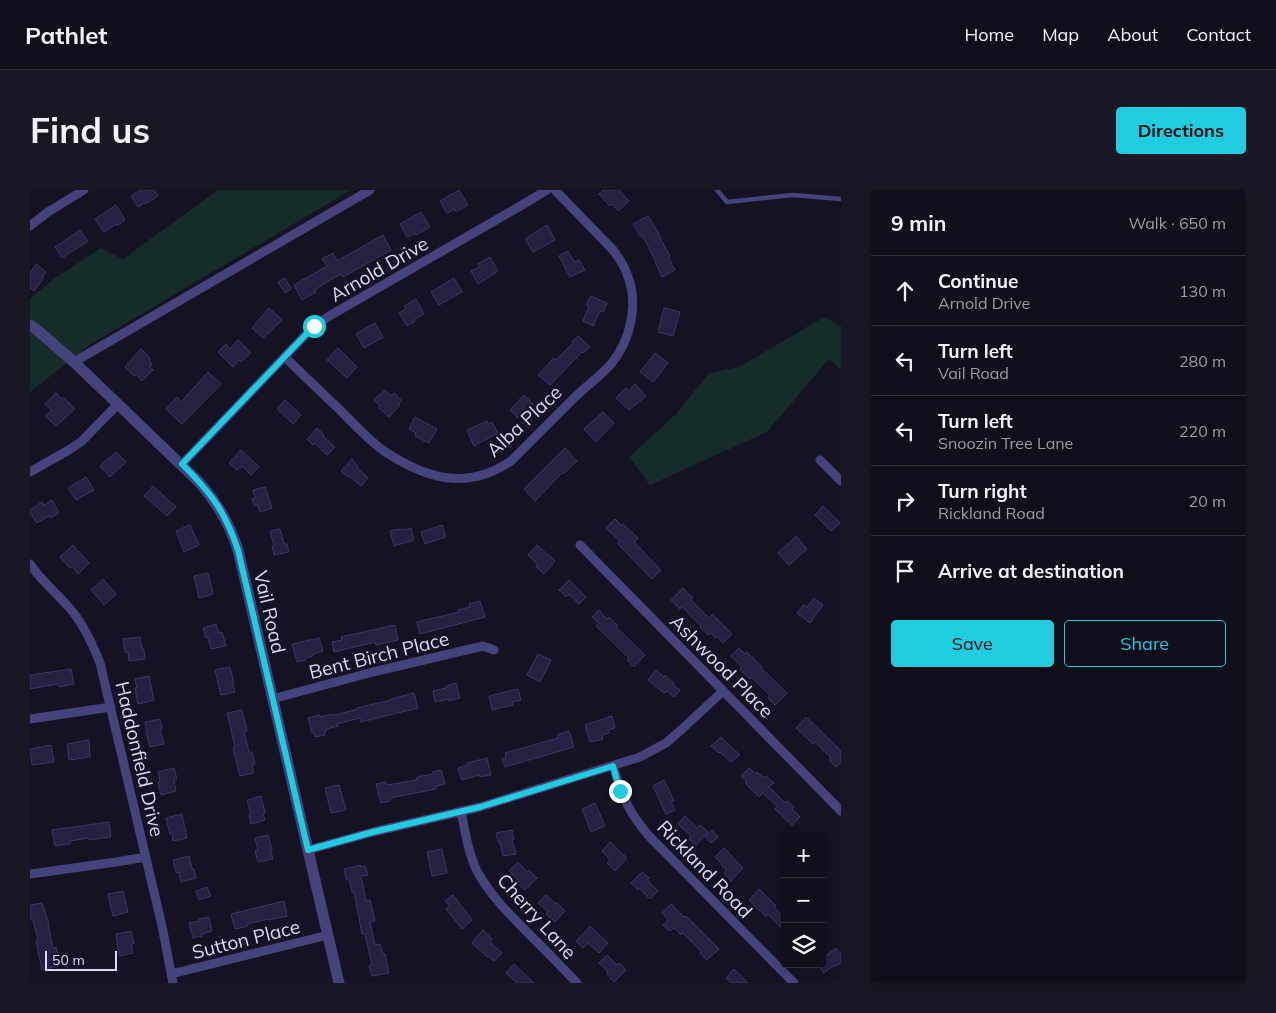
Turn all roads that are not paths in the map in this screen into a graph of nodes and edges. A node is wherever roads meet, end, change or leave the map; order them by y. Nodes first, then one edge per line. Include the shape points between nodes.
1 (84, 190) edge
2 (370, 190) edge
3 (547, 190) edge
4 (555, 190) edge
5 (717, 190) edge
6 (841, 200) edge
7 (30, 226) edge
8 (30, 326) edge
9 (285, 357) junction
10 (74, 362) junction
11 (118, 404) junction
12 (820, 460) dead end
13 (182, 464) junction
14 (30, 472) edge
15 (841, 481) edge
16 (580, 545) dead end
17 (30, 564) edge
18 (494, 650) dead end
19 (723, 691) junction
20 (272, 699) junction
21 (111, 707) junction
22 (30, 719) edge
23 (613, 766) junction
24 (461, 811) junction
25 (841, 811) edge
26 (308, 850) junction
27 (146, 857) junction
28 (30, 874) edge
29 (328, 936) junction
30 (172, 978) edge
31 (339, 983) edge
32 (577, 983) edge
33 (794, 983) edge

1 - 7 street
2 - 10 street
3 - 9 street, Arnold Drive via 331,315 314,326
4 - 9 street, Alba Place via 621,261 632,293 632,320 623,346 610,366 500,468 476,477 456,479 435,476 412,466 366,436
5 - 6 lane via 727,202 793,195
8 - 10 street, Vail Road
9 - 13 street, Arnold Drive
10 - 11 street, Vail Road
11 - 13 street, Vail Road
11 - 14 street via 81,442
12 - 15 street
13 - 20 street, Vail Road via 212,497 238,550
16 - 19 street, Ashwood Place
17 - 21 street, Haddonfield Drive via 84,628 100,663
18 - 20 street, Bent Birch Place via 483,646
19 - 23 street via 666,743
19 - 25 street, Ashwood Place
20 - 26 street, Vail Road
21 - 22 street
21 - 27 street, Haddonfield Drive
23 - 24 street
23 - 33 street, Rickland Road via 620,791 635,820
24 - 26 street
24 - 32 street, Cherry Lane via 476,869 486,886
26 - 29 street, Vail Road
27 - 28 street
27 - 30 street, Haddonfield Drive
29 - 30 street, Sutton Place
29 - 31 street, Vail Road

